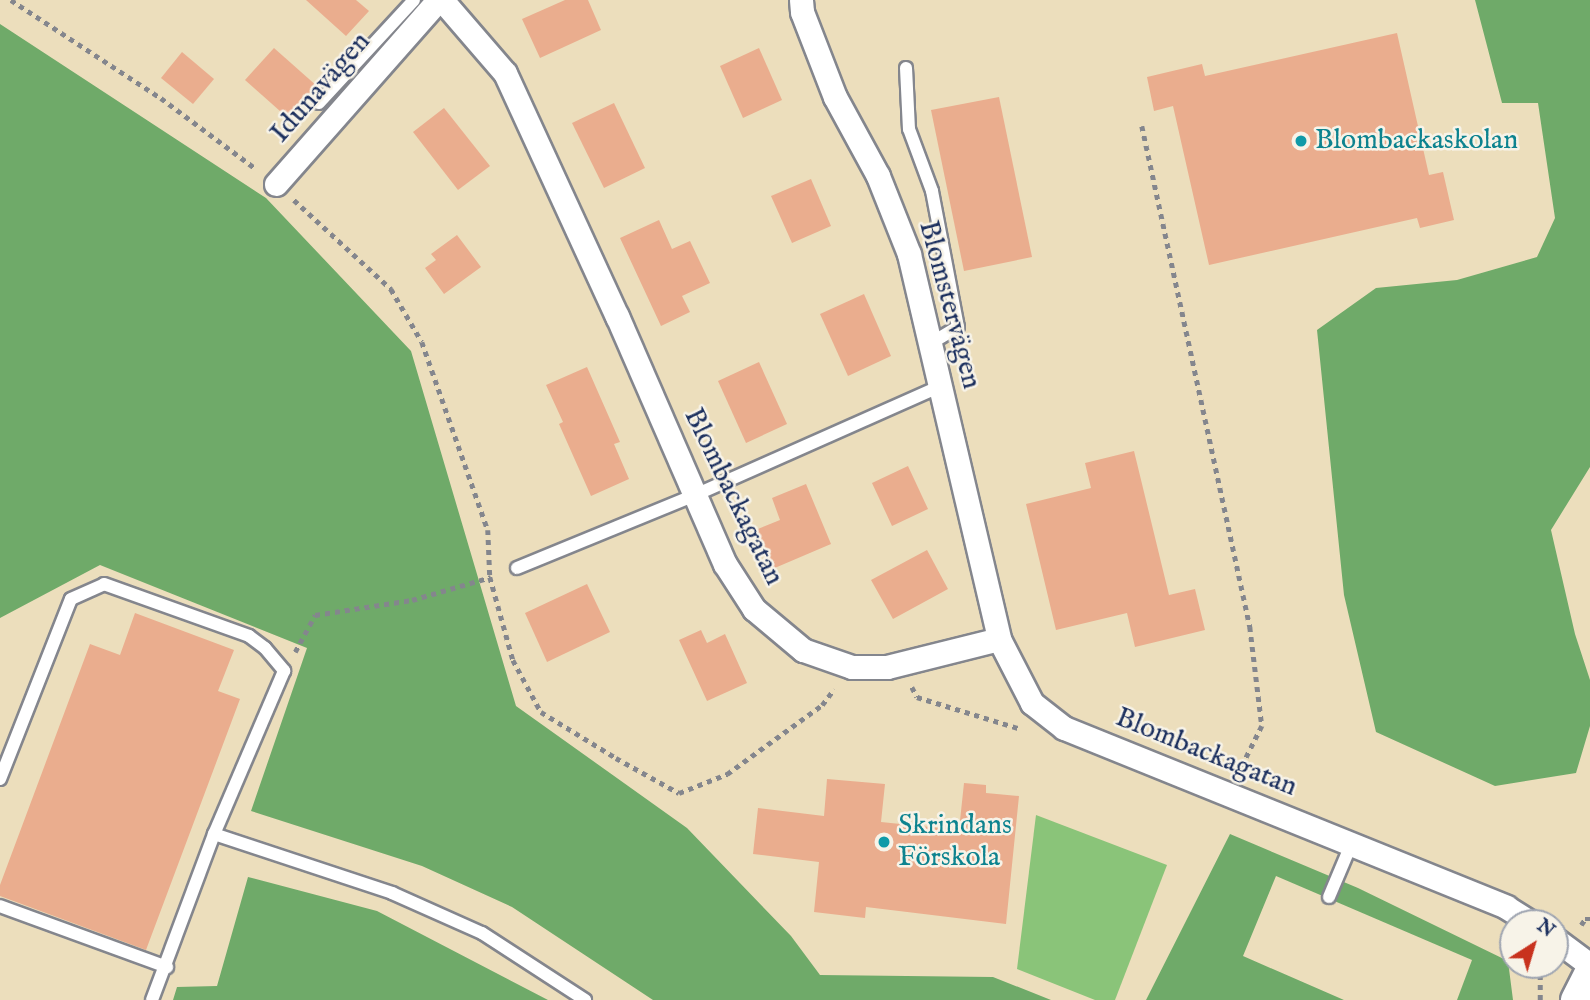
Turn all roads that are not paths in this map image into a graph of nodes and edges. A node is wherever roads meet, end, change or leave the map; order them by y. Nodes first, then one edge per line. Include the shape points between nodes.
1 (414, 0) edge
2 (440, 0) edge
3 (801, 0) edge
4 (906, 68) dead end
5 (319, 103) dead end
6 (276, 184) road end
7 (931, 343) junction
8 (941, 386) junction
9 (695, 495) junction
10 (517, 568) road end
11 (999, 639) junction
12 (0, 779) edge
13 (214, 834) junction
14 (1351, 845) junction
15 (1329, 897) dead end
16 (0, 906) edge
17 (1509, 909) edge
18 (1569, 949) edge
19 (1590, 965) edge
20 (167, 967) junction
21 (1590, 972) edge
22 (152, 1000) edge
23 (585, 1000) edge
24 (1576, 1000) edge

1 - 5 lane
2 - 6 street, Idunavägen
2 - 9 street, Blombackagatan via 505,73
3 - 7 street, Blomstervägen via 835,97 878,176 909,254
4 - 7 lane via 909,129 932,191 958,327
7 - 8 street, Blomstervägen
8 - 9 lane
8 - 11 street, Blomstervägen
9 - 10 lane
9 - 11 street, Blombackagatan via 725,564 754,609 803,650 852,667 887,667
11 - 14 street, Blombackagatan via 1032,703 1064,728
12 - 13 lane via 71,599 104,584 249,636 284,671
13 - 20 lane
13 - 23 lane via 392,893 470,928
14 - 15 lane
14 - 17 street, Blombackagatan
16 - 20 lane
18 - 19 street
20 - 22 lane
21 - 24 street

